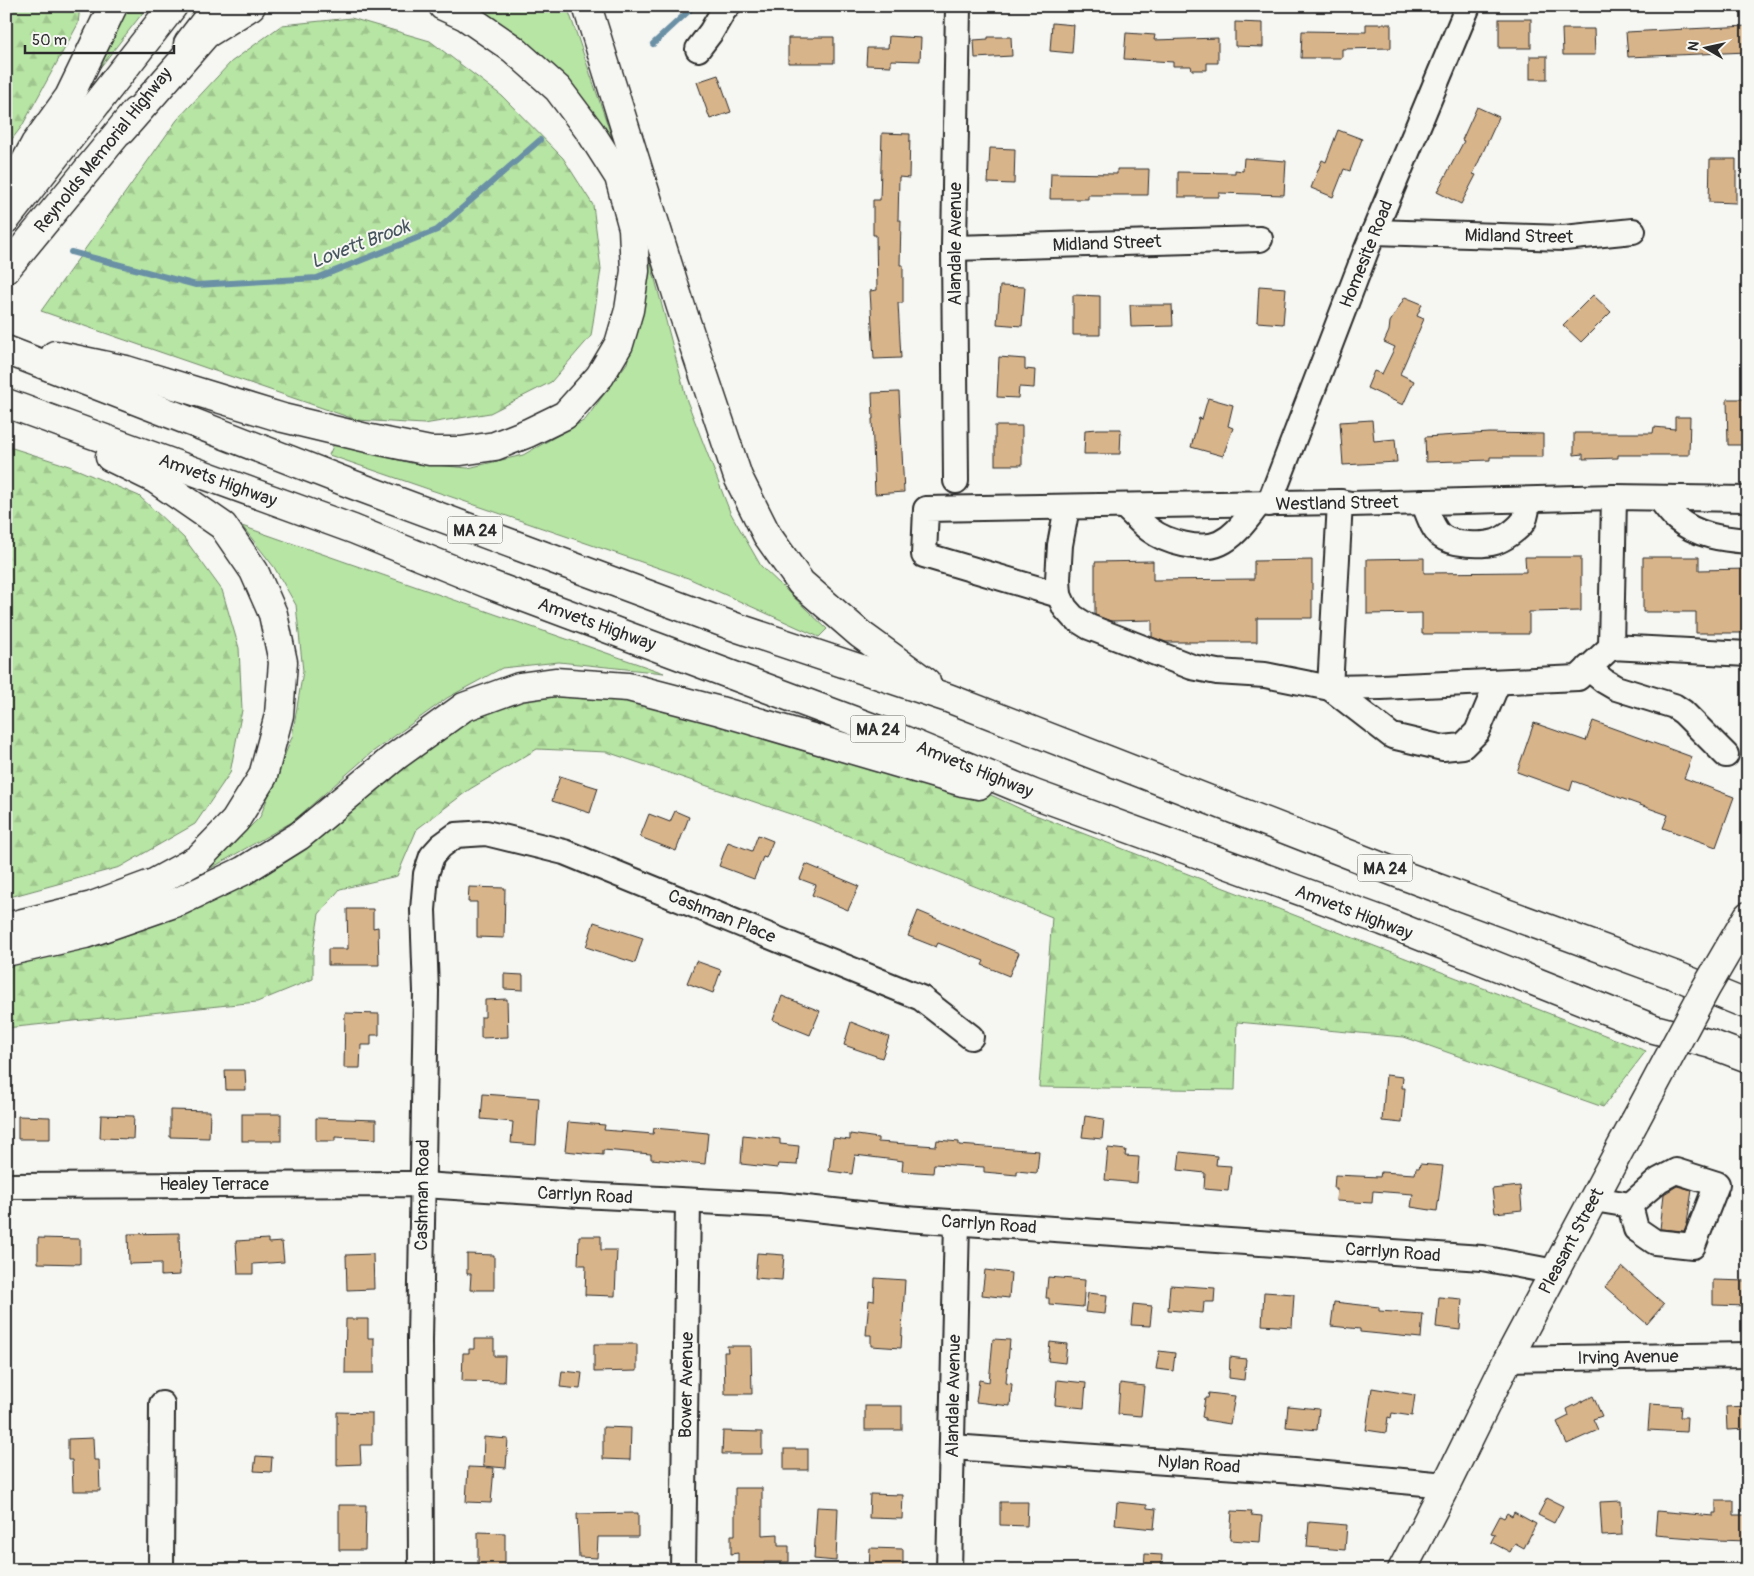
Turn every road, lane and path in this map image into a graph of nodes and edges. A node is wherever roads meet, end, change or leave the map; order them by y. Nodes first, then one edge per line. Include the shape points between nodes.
1 (113, 6) edge
2 (173, 6) edge
3 (217, 6) edge
4 (251, 6) edge
5 (444, 6) edge
6 (587, 6) edge
7 (728, 6) edge
8 (958, 6) edge
9 (1468, 6) edge
10 (698, 49) dead end
11 (121, 131) junction
12 (6, 198) edge
13 (6, 219) edge
14 (1633, 231) dead end
15 (1374, 232) junction
16 (1260, 239) dead end
17 (954, 248) junction
18 (6, 269) edge
19 (6, 346) edge
20 (6, 350) edge
21 (6, 404) edge
22 (956, 481) dead end
23 (1614, 497) junction
24 (1659, 498) junction
25 (1748, 499) edge
26 (1528, 500) junction
27 (1340, 502) junction
28 (1423, 502) junction
29 (1264, 504) junction
30 (1124, 506) junction
31 (1067, 507) junction
32 (1748, 542) edge
33 (1059, 595) junction
34 (1611, 647) junction
35 (1748, 654) edge
36 (1588, 668) junction
37 (1498, 682) junction
38 (1330, 688) junction
39 (948, 698) junction
40 (1726, 755) dead end
41 (1034, 794) junction
42 (458, 834) joint
43 (1748, 916) edge
44 (6, 927) edge
45 (6, 952) edge
46 (1748, 1005) edge
47 (971, 1037) dead end
48 (1748, 1058) edge
49 (422, 1184) junction
50 (6, 1186) edge
51 (1594, 1199) junction
52 (688, 1201) junction
53 (1630, 1205) dead end
54 (957, 1222) junction
55 (1556, 1272) junction
56 (1748, 1355) edge
57 (1508, 1359) junction
58 (162, 1404) dead end
59 (952, 1447) junction
60 (1446, 1485) junction
61 (161, 1570) edge
62 (421, 1570) edge
63 (683, 1570) edge
64 (949, 1570) edge
65 (1402, 1570) edge

1 - 12 main road via 69,97 35,144
2 - 13 main road, Reynolds Memorial Highway
3 - 11 main road, Reynolds Memorial Highway
4 - 11 main road via 206,34
5 - 19 main road via 513,48 558,89 619,177 633,228 635,271 629,310 619,344 600,376 565,415 495,446 460,451 430,450 283,418 126,370
6 - 39 main road via 738,477 767,534 801,583 860,634
7 - 10 street
8 - 17 street, Alandale Avenue
9 - 15 street, Homesite Road
11 - 18 main road, Reynolds Memorial Highway
14 - 15 street, Midland Street via 1564,238
15 - 29 street, Homesite Road
16 - 17 street, Midland Street
17 - 22 street, Alandale Avenue
20 - 39 main road, MA 24 via 720,621
21 - 41 main road, Amvets Highway / MA 24 via 353,529 491,585 884,732
21 - 44 main road via 155,479 223,526 254,571 273,614 283,662 279,715 263,776 235,821 198,859 154,883 92,906
23 - 24 street, Westland Street
23 - 26 street, Westland Street
23 - 34 street
24 - 25 street, Westland Street
24 - 32 street via 1677,518 1697,532 1724,540
26 - 28 street, Westland Street
26 - 28 street via 1525,521 1495,542 1477,544 1456,543 1441,536
27 - 28 street, Westland Street
27 - 29 street, Westland Street
27 - 38 street
29 - 30 street, Westland Street
29 - 30 street, Homesite Road via 1219,543 1198,547 1171,541 1151,531
30 - 31 street, Westland Street
31 - 33 street via 1060,545
31 - 33 street, Westland Street via 926,509 924,555
33 - 38 street via 1073,617 1090,627 1192,667 1265,675
34 - 35 street
34 - 36 street
36 - 37 street via 1578,678
36 - 40 street via 1616,688 1674,706
37 - 38 street
37 - 38 street via 1477,732 1463,746 1444,748 1392,736
39 - 46 main road, MA 24
41 - 45 main road via 962,782 628,687 555,682 519,687 464,707 396,756 299,836 243,871 180,901 85,934
41 - 48 main road, Amvets Highway / MA 24 via 1382,922 1654,1028
42 - 47 street, Cashman Place via 486,833 564,852 921,998
42 - 49 street, Cashman Road via 432,856 426,874 423,910 426,991
43 - 51 main road, Pleasant Street, bridge
49 - 50 street, Healey Terrace
49 - 52 street, Carrlyn Road
49 - 62 street, Cashman Road
51 - 53 street
51 - 55 main road, Pleasant Street
52 - 54 street, Carrlyn Road
52 - 63 street, Bower Avenue
54 - 55 street, Carrlyn Road via 1482,1258
54 - 59 street, Alandale Avenue
55 - 57 main road, Pleasant Street
56 - 57 street, Irving Avenue
57 - 60 main road, Pleasant Street
58 - 61 street
59 - 60 street, Nylan Road via 1294,1470
59 - 64 street, Alandale Avenue
60 - 65 main road, Pleasant Street

